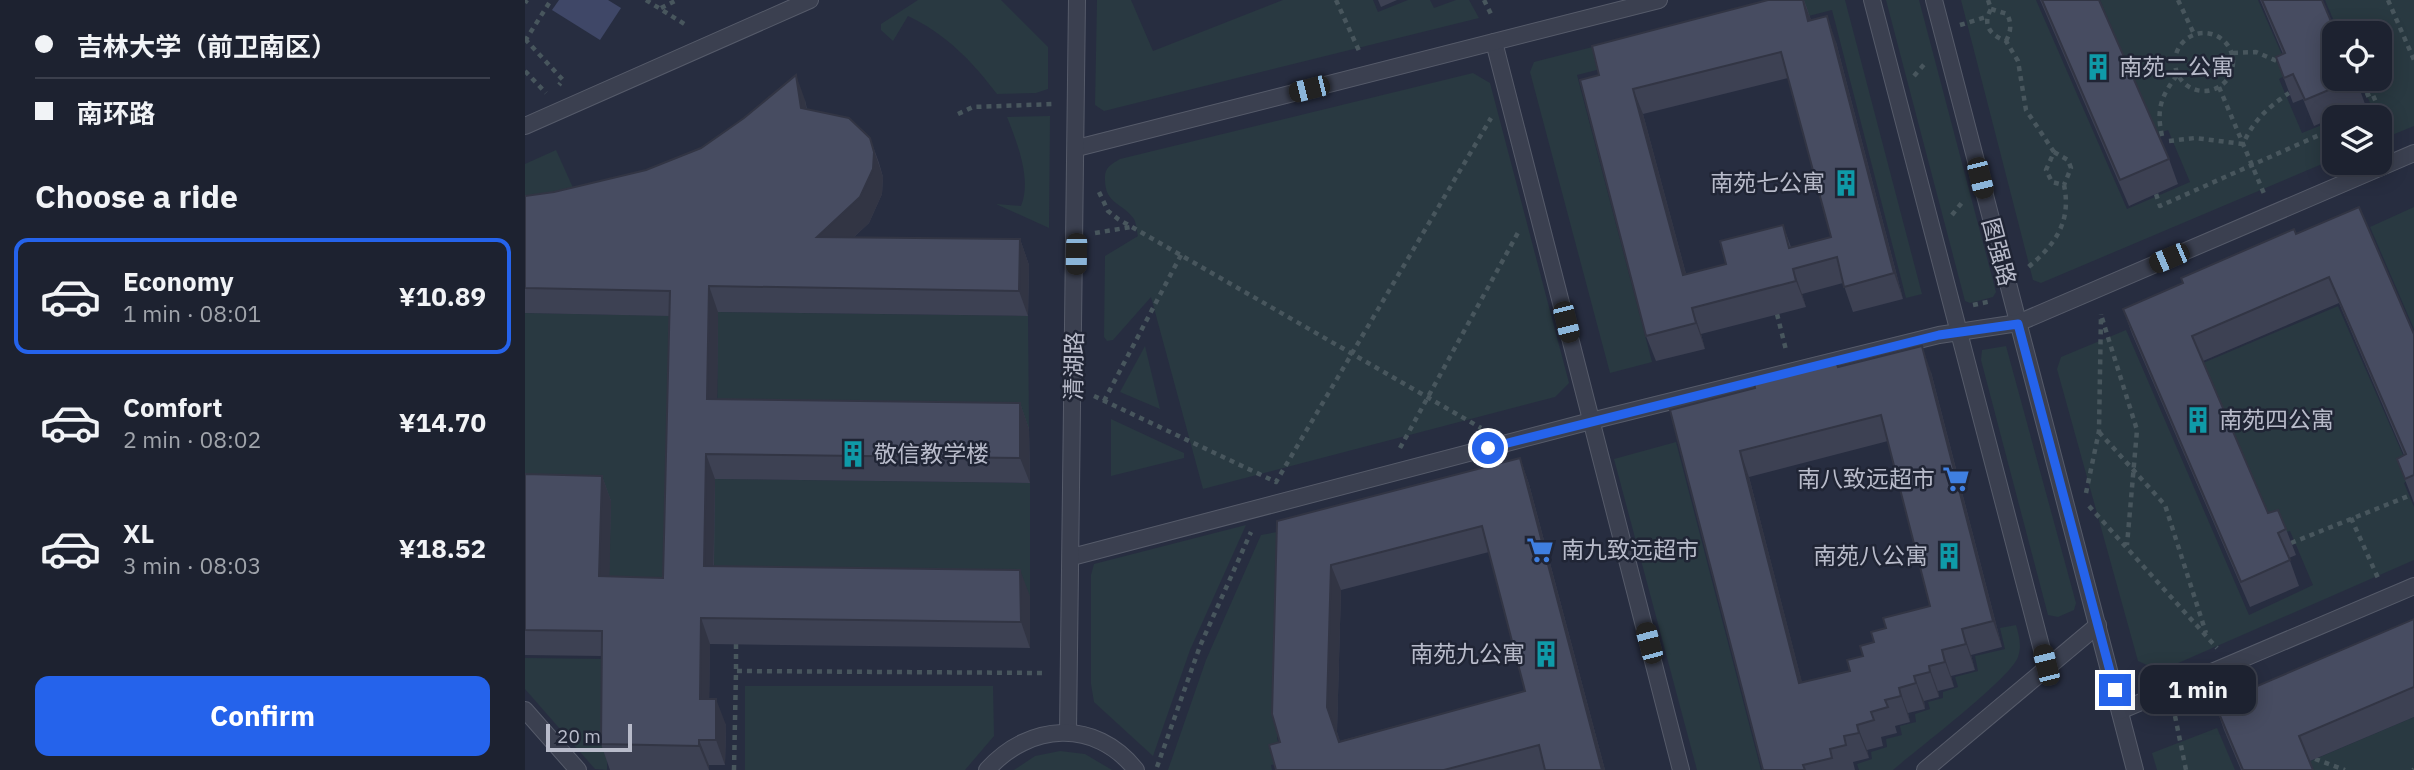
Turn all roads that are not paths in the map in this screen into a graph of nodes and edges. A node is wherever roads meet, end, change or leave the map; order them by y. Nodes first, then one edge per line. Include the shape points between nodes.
1 (810, 0) edge
2 (1077, 0) edge
3 (1659, 0) edge
4 (1872, 0) edge
5 (1934, 0) edge
6 (1494, 42) junction
7 (525, 126) edge
8 (1077, 148) junction
9 (2414, 153) edge
10 (2018, 324) junction
11 (1959, 331) junction
12 (1591, 421) junction
13 (1072, 557) junction
14 (2414, 586) edge
15 (2098, 625) junction
16 (2046, 665) junction
17 (525, 710) edge
18 (2120, 711) junction
19 (1068, 732) junction
20 (578, 770) edge
21 (987, 770) edge
22 (1136, 770) edge
23 (1681, 770) edge
24 (1925, 770) edge
25 (2135, 770) edge

1 - 7 lane
2 - 8 lane, 清湖路
3 - 6 lane
4 - 11 lane
5 - 10 lane, 图强路
6 - 8 lane
6 - 12 lane
8 - 13 lane, 清湖路
9 - 10 lane
10 - 11 lane
10 - 15 lane, 图强路
11 - 12 lane
11 - 16 lane
12 - 13 lane
12 - 23 lane
13 - 19 lane, 清湖路
14 - 18 lane
15 - 16 lane
15 - 18 lane, 图强路
16 - 24 lane
17 - 20 lane
18 - 25 lane, 图强路
19 - 21 lane via 1037,735 1009,748
19 - 22 lane via 1098,739 1125,756

